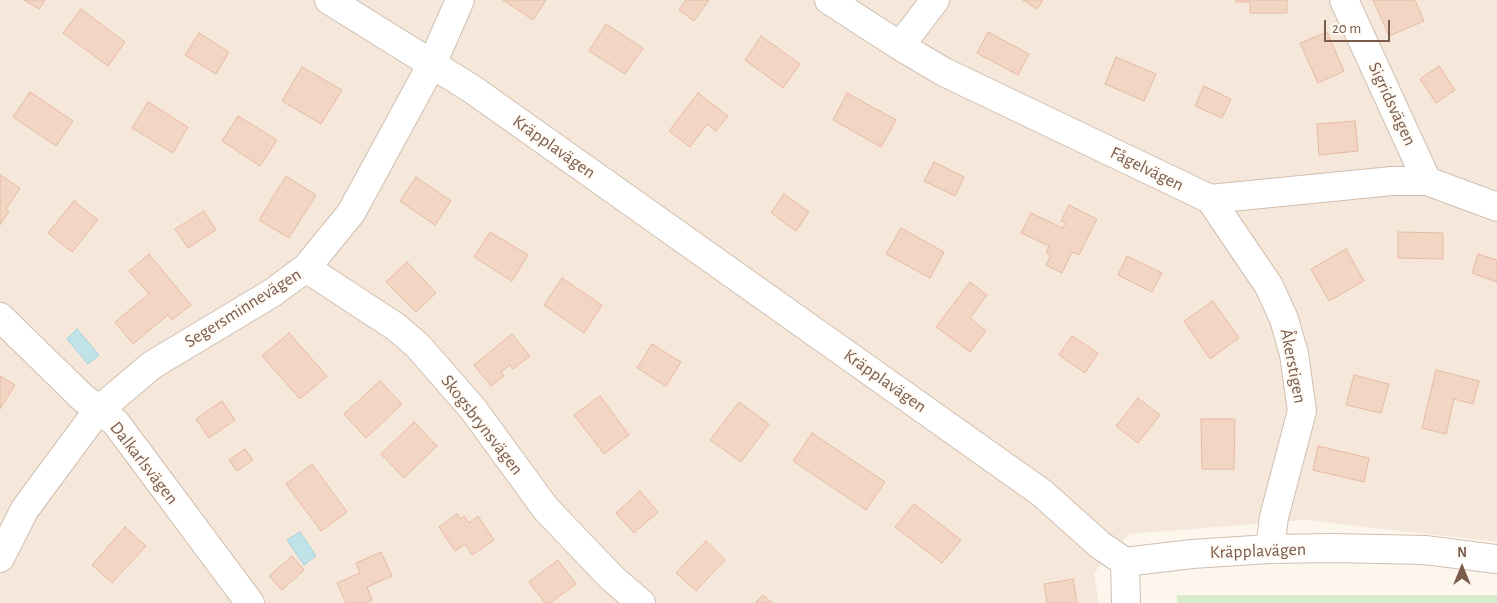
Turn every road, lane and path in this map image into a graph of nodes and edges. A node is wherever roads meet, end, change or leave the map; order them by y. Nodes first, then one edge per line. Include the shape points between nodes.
1 (329, 0) edge
2 (460, 0) edge
3 (828, 0) edge
4 (935, 0) edge
5 (1344, 0) edge
6 (900, 46) junction
7 (432, 64) junction
8 (1427, 181) junction
9 (1210, 199) junction
10 (1497, 206) edge
11 (306, 268) junction
12 (0, 317) edge
13 (100, 409) junction
14 (1270, 550) junction
15 (0, 558) edge
16 (1497, 559) edge
17 (1124, 562) junction
18 (250, 603) edge
19 (641, 603) edge
20 (1126, 603) edge

1 - 7 street, Kräpplavägen
2 - 7 street, Segersminnevägen
3 - 6 street, Fågelvägen
4 - 6 street
5 - 8 street, Sigridsvägen
6 - 9 street, Fågelvägen via 944,72
7 - 11 street, Segersminnevägen via 351,213
7 - 17 street, Kräpplavägen via 472,89 1042,493 1100,546
8 - 9 street
8 - 10 street
9 - 14 street, Åkerstigen via 1269,286 1284,319 1294,354 1302,411 1274,517
11 - 13 street, Segersminnevägen via 272,293 152,365
11 - 19 street, Skogsbrynsvägen via 396,327 418,346 473,409 546,509 612,578
12 - 13 street, Dalkarlsvägen via 84,399
13 - 15 street, Segersminnevägen via 25,509
13 - 18 street, Dalkarlsvägen via 116,423
14 - 16 street, Kräpplavägen via 1425,550
14 - 17 street, Kräpplavägen
17 - 20 street

